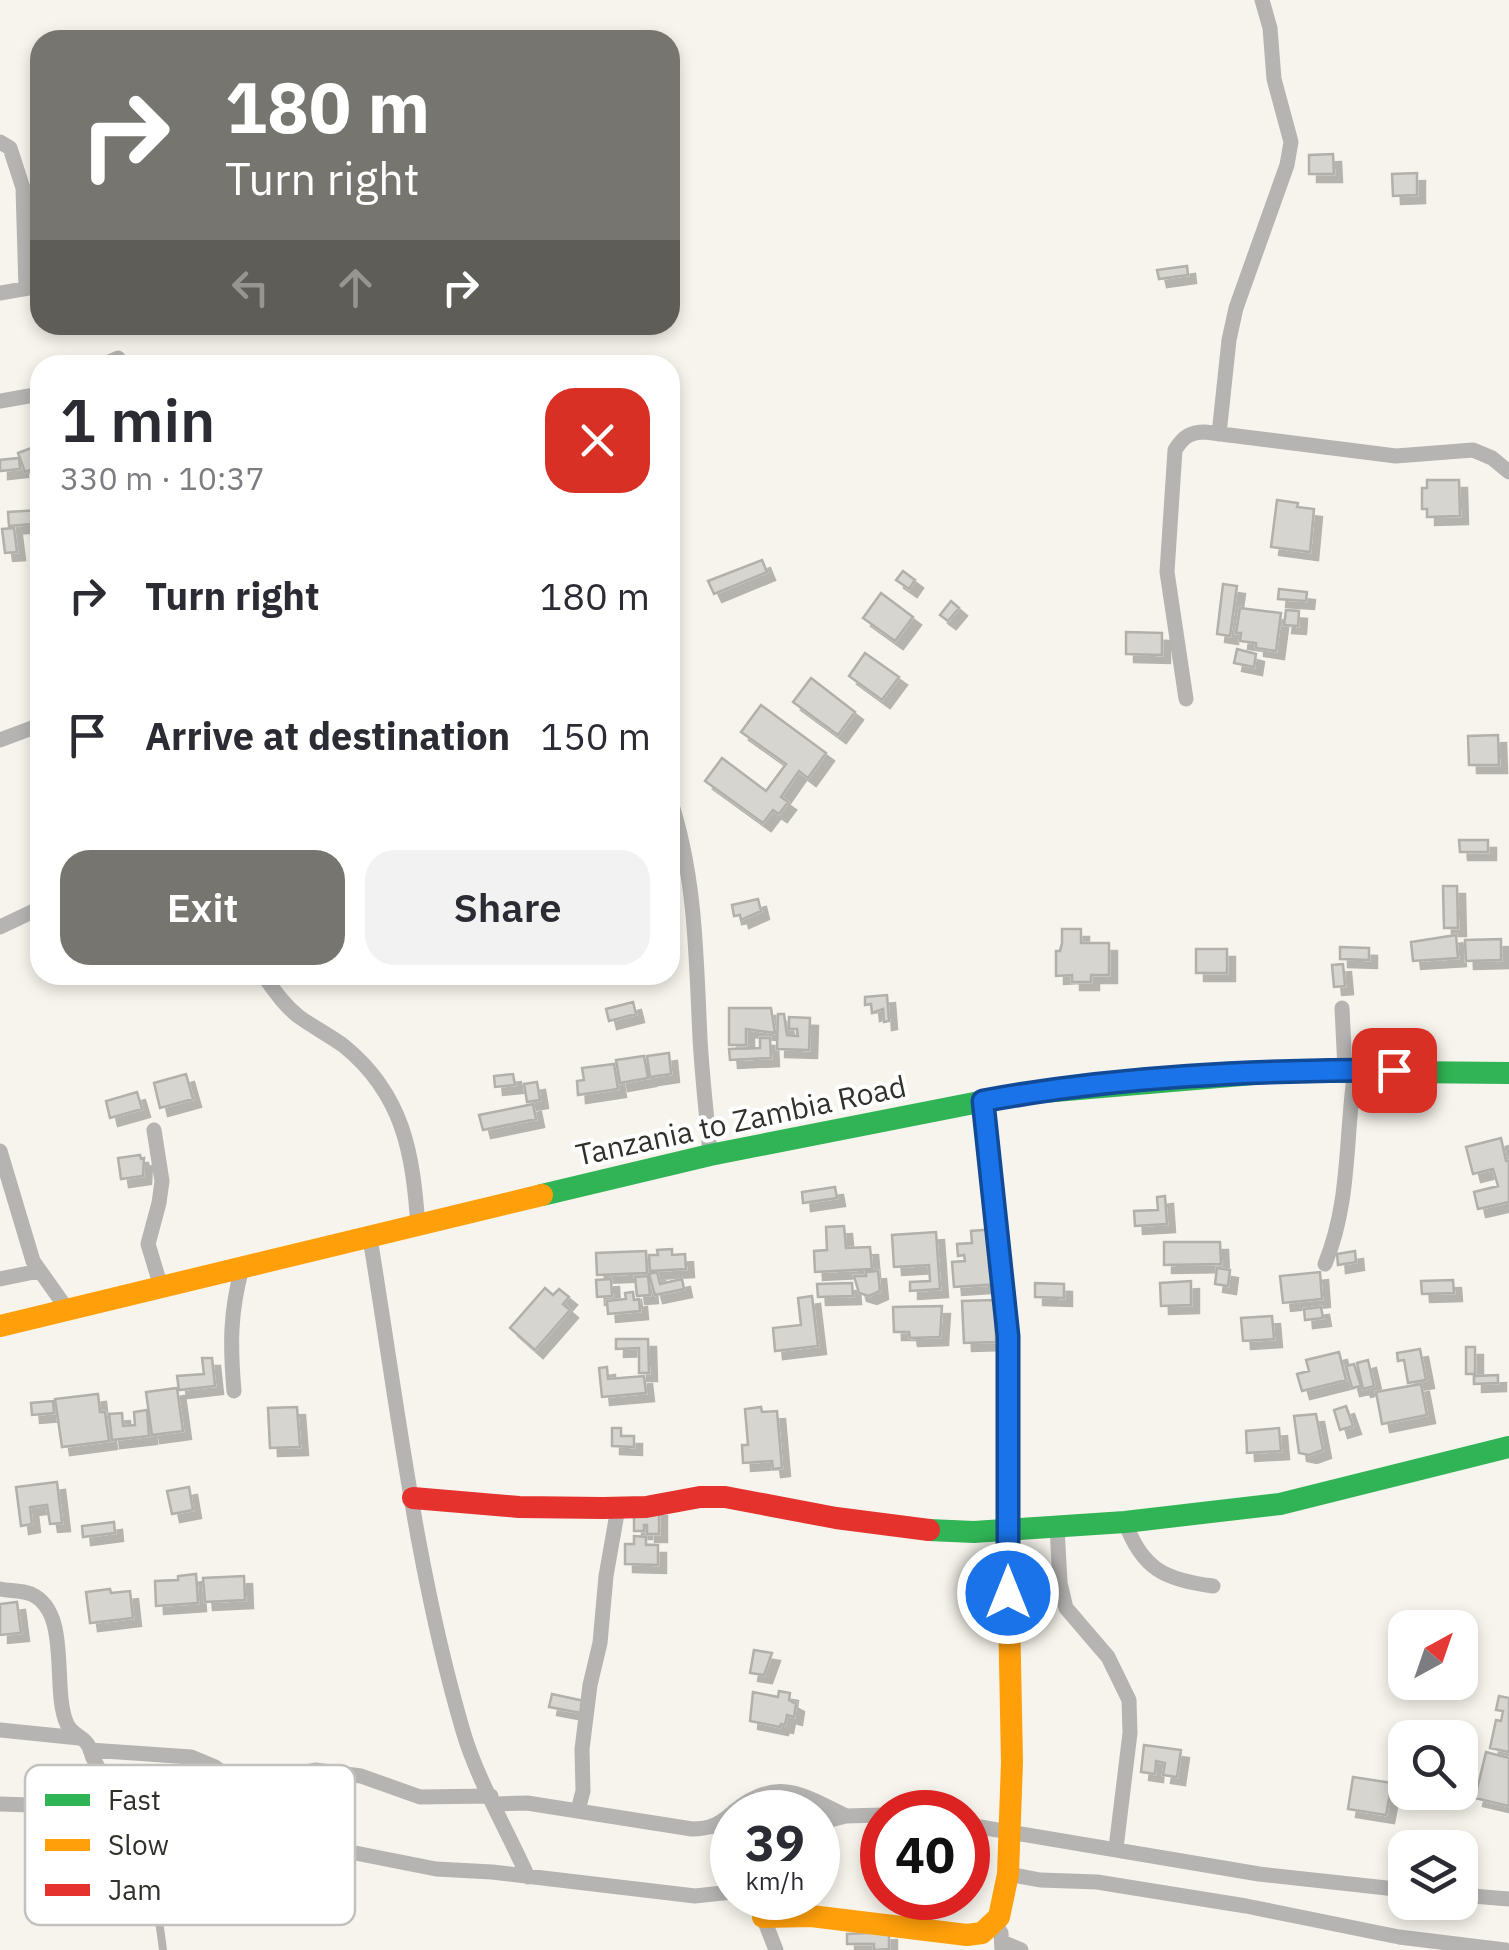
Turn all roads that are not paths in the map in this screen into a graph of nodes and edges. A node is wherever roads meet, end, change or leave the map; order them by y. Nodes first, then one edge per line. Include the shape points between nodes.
1 (1262, 0) edge
2 (0, 142) edge
3 (30, 276) edge
4 (30, 288) edge
5 (0, 293) edge
6 (30, 396) edge
7 (0, 400) edge
8 (1219, 434) junction
9 (1509, 472) edge
10 (1186, 698) dead end
11 (30, 729) edge
12 (0, 740) edge
13 (680, 832) edge
14 (30, 912) edge
15 (0, 926) edge
16 (270, 985) edge
17 (1342, 1008) dead end
18 (1350, 1070) junction
19 (1509, 1073) edge
20 (983, 1101) junction
21 (154, 1130) dead end
22 (0, 1151) edge
23 (710, 1155) junction
24 (418, 1227) junction
25 (370, 1238) junction
26 (1326, 1264) dead end
27 (242, 1268) junction
28 (39, 1271) junction
29 (0, 1279) edge
30 (161, 1287) junction
31 (67, 1309) junction
32 (0, 1326) edge
33 (234, 1391) dead end
34 (1509, 1447) edge
35 (413, 1498) junction
36 (618, 1508) junction
37 (1126, 1522) junction
38 (1057, 1528) junction
39 (1008, 1529) junction
40 (1213, 1586) dead end
41 (0, 1589) edge
42 (0, 1730) edge
43 (84, 1744) junction
44 (98, 1765) edge
45 (210, 1765) edge
46 (355, 1775) edge
47 (493, 1800) junction
48 (0, 1804) edge
49 (25, 1805) edge
50 (578, 1810) junction
51 (840, 1813) edge
52 (846, 1816) junction
53 (860, 1816) edge
54 (840, 1818) edge
55 (710, 1826) edge
56 (990, 1829) edge
57 (1010, 1831) junction
58 (1116, 1848) junction
59 (355, 1854) edge
60 (1008, 1874) junction
61 (528, 1877) junction
62 (1388, 1888) edge
63 (710, 1894) edge
64 (1478, 1896) edge
65 (1509, 1899) edge
66 (764, 1920) edge
67 (840, 1920) edge
68 (160, 1925) edge
69 (1000, 1939) edge
70 (1391, 1943) edge
71 (1428, 1944) edge
72 (163, 1950) edge
73 (776, 1950) edge
74 (1021, 1950) edge
75 (1502, 1950) edge

1 - 8 street via 1290,142 1236,308
2 - 3 street via 10,148 23,188 22,247
4 - 5 street
6 - 7 street
8 - 9 street via 1396,456 1473,450
8 - 10 street via 1194,432 1175,450 1167,572
11 - 12 street
13 - 23 street via 696,926
14 - 15 street
16 - 24 street via 284,1003 362,1062 390,1099 406,1134
17 - 18 street
18 - 19 main road, Tanzania to Zambia Road
18 - 20 main road, Tanzania to Zambia Road via 1161,1080
18 - 26 street via 1344,1203
20 - 23 main road, Tanzania to Zambia Road
20 - 39 main road via 1008,1336
21 - 30 street via 162,1180 148,1244
22 - 28 street
23 - 24 main road, Tanzania to Zambia Road
24 - 25 main road, Tanzania to Zambia Road
25 - 27 main road, Tanzania to Zambia Road
25 - 35 street
27 - 30 main road, Tanzania to Zambia Road
27 - 33 street via 230,1322
28 - 29 street
28 - 31 street
30 - 31 main road, Tanzania to Zambia Road
31 - 32 main road, Tanzania to Zambia Road
34 - 37 main road via 1280,1504
35 - 36 main road
35 - 47 street via 464,1735
36 - 39 main road via 724,1497 940,1531
36 - 50 street
37 - 38 main road
37 - 40 street via 1142,1558 1188,1582
38 - 39 main road
38 - 58 street via 1066,1608 1108,1658 1129,1700
39 - 57 main road
41 - 43 street via 34,1596 49,1612 59,1645 63,1713
42 - 43 street
43 - 44 street
43 - 45 street
46 - 47 street via 420,1797
47 - 50 street
47 - 61 street
48 - 49 street
50 - 55 street
51 - 52 street
52 - 53 street
52 - 54 street
56 - 57 street
57 - 58 street
57 - 60 main road
58 - 62 street via 1295,1880
59 - 61 street
60 - 69 main road
60 - 70 street via 1146,1889
61 - 63 street
64 - 65 street
66 - 73 street
67 - 69 main road
68 - 72 lane
69 - 74 street
70 - 71 street
71 - 75 street

